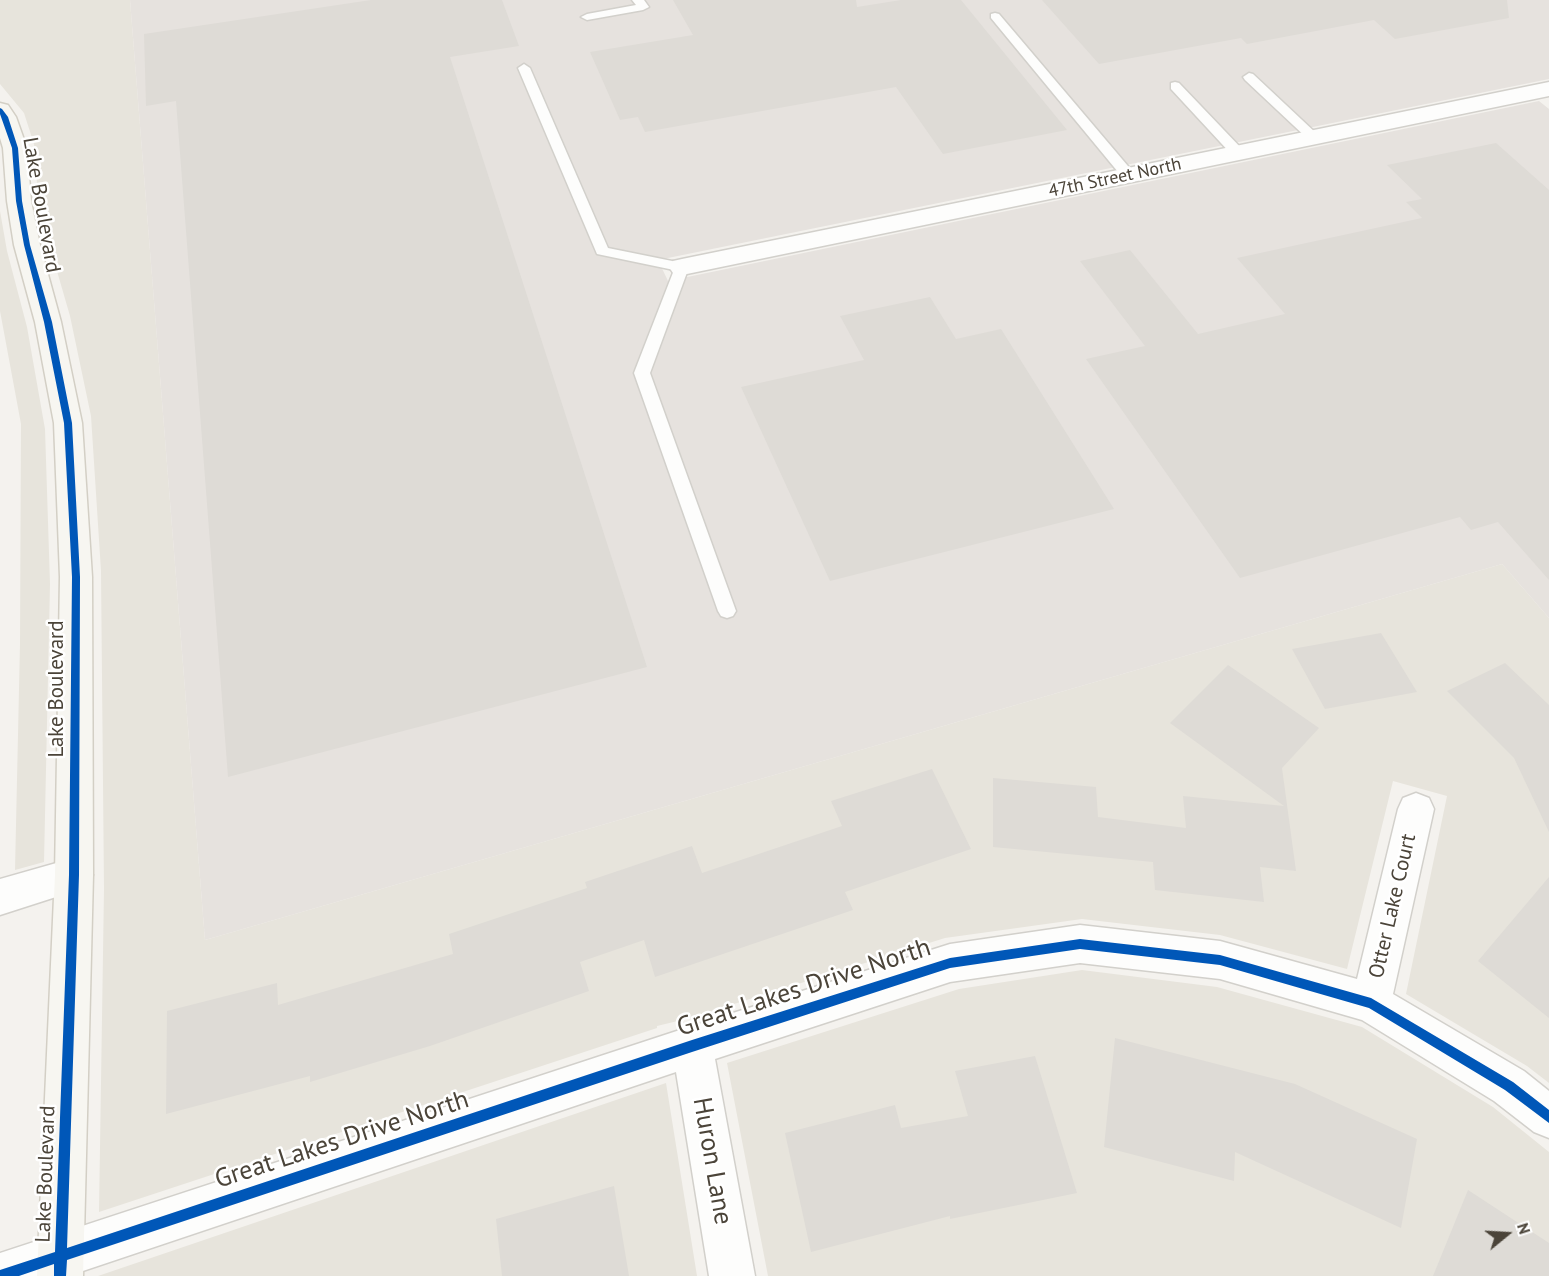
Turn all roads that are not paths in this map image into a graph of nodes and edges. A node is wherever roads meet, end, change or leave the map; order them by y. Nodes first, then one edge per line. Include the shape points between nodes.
1 (638, 0) edge
2 (995, 16) dead end
3 (587, 17) dead end
4 (524, 68) dead end
5 (1249, 77) dead end
6 (1175, 86) dead end
7 (1547, 91) edge
8 (0, 110) edge
9 (1313, 137) junction
10 (1238, 153) junction
11 (1128, 175) junction
12 (682, 267) junction
13 (727, 611) dead end
14 (1416, 809) dead end
15 (74, 875) junction
16 (0, 897) edge
17 (1371, 1002) junction
18 (692, 1046) junction
19 (1549, 1117) edge
20 (61, 1266) edge
21 (0, 1276) edge
22 (732, 1276) edge

1 - 3 lane via 643,7
2 - 11 lane
4 - 12 lane via 602,251
5 - 9 lane
6 - 10 lane
7 - 9 street, 47th Street North
8 - 15 street, Lake Boulevard via 15,148 27,246 48,322 68,423 76,577
9 - 10 street, 47th Street North
10 - 11 street, 47th Street North
11 - 12 street, 47th Street North
12 - 13 lane via 642,374
14 - 17 street, Otter Lake Court
15 - 16 street
15 - 20 street, Lake Boulevard
17 - 18 street, Great Lakes Drive North via 1220,960 1080,944 950,963
17 - 19 street, Great Lakes Drive North via 1509,1086
18 - 20 street, Great Lakes Drive North
18 - 22 street, Huron Lane
20 - 21 street, Great Lakes Drive North

